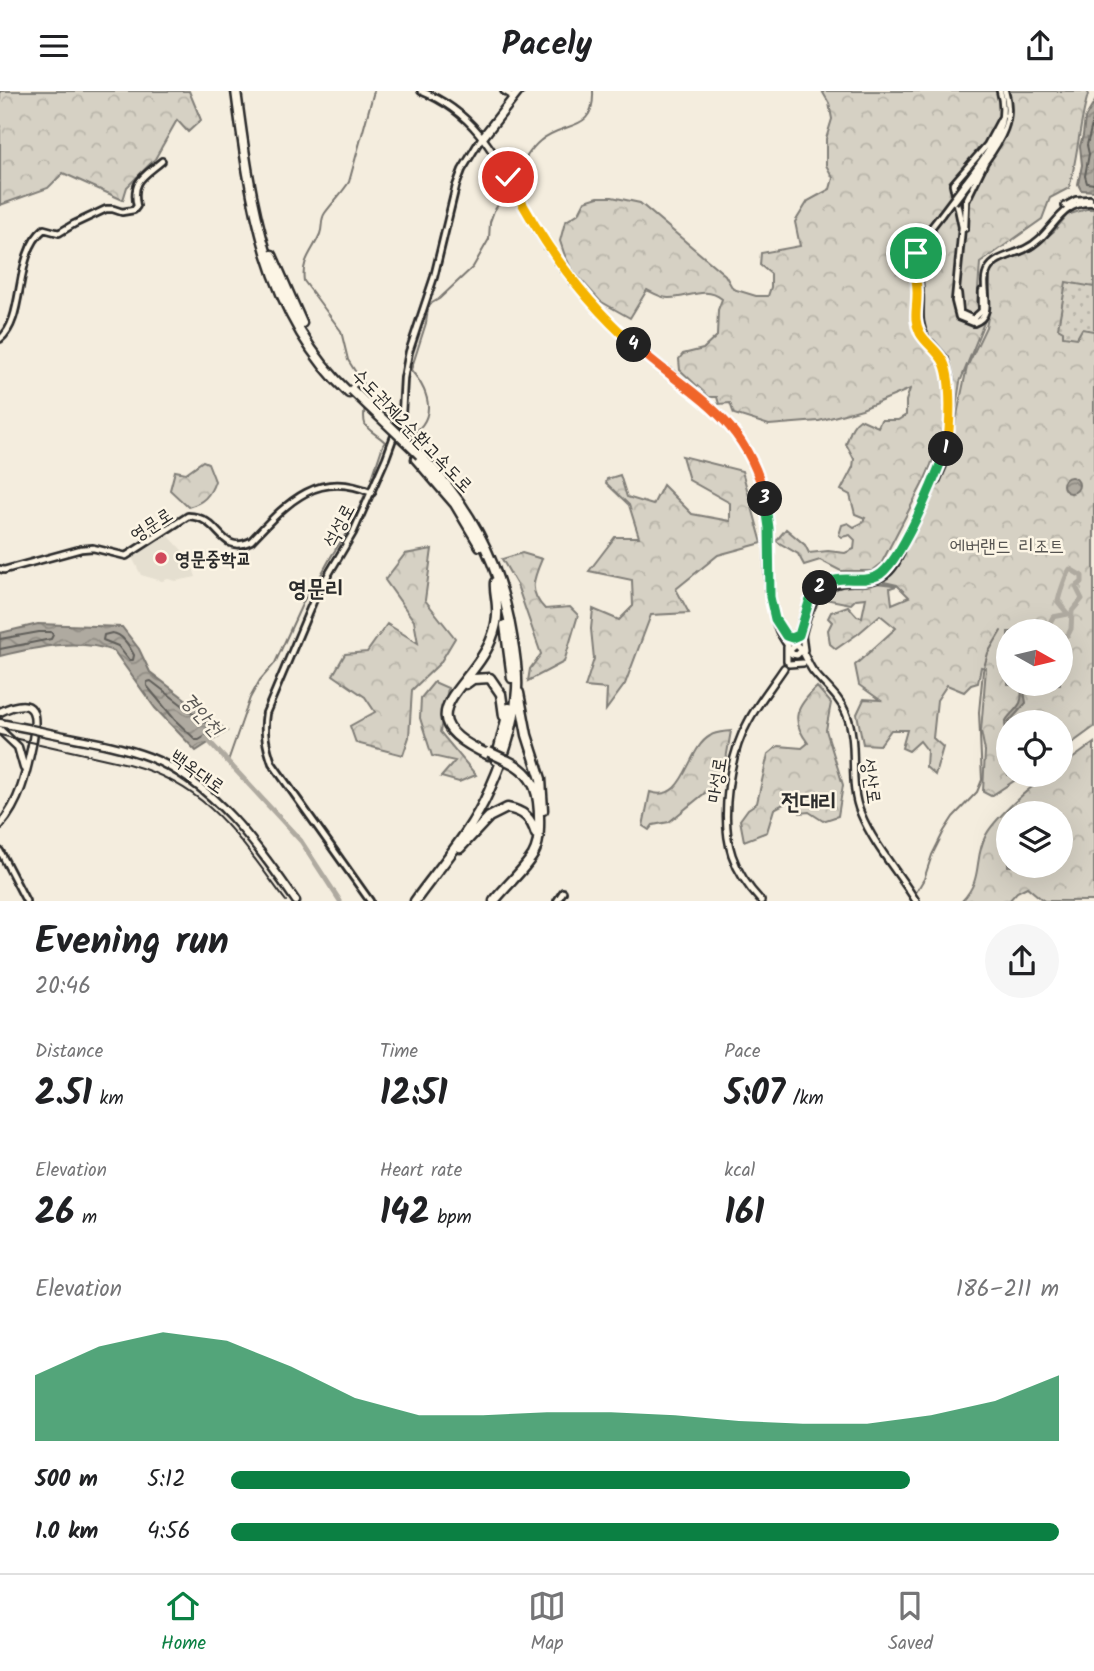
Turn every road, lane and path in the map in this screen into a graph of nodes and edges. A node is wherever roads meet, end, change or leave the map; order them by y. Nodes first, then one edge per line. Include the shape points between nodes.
1 (238, 91) edge
2 (421, 91) edge
3 (1002, 91) edge
4 (513, 93) edge
5 (1003, 115) junction
6 (483, 137) junction
7 (162, 161) dead end
8 (985, 162) junction
9 (966, 184) junction
10 (1094, 201) edge
11 (0, 338) edge
12 (418, 457) junction
13 (371, 492) junction
14 (0, 569) edge
15 (495, 582) junction
16 (775, 619) junction
17 (801, 635) junction
18 (786, 636) junction
19 (786, 644) junction
20 (796, 650) junction
21 (803, 663) junction
22 (787, 664) junction
23 (809, 666) junction
24 (814, 673) junction
25 (517, 687) junction
26 (0, 712) edge
27 (0, 723) edge
28 (505, 729) junction
29 (0, 730) edge
30 (489, 753) junction
31 (24, 780) junction
32 (10, 812) junction
33 (0, 819) edge
34 (0, 825) edge
35 (538, 837) junction
36 (0, 851) edge
37 (427, 885) junction
38 (563, 892) dead end
39 (26, 901) edge
40 (296, 901) edge
41 (370, 901) edge
42 (413, 901) edge
43 (492, 901) edge
44 (557, 901) edge
45 (761, 901) edge
46 (916, 901) edge

1 - 12 highway, 수도권제2순환고속도로, bridge via 275,264 312,339 351,391
2 - 6 main road via 454,110
3 - 5 street
3 - 8 street via 1009,108 1006,128
4 - 6 highway, 석성로
5 - 9 street via 998,135
5 - 10 street via 987,145 953,184 962,227 955,301 959,317 974,323 984,316 985,278 993,263 1038,242 1071,205
6 - 13 street, 석성로 via 456,186 434,277 409,352 401,414
6 - 16 main road via 537,229 580,289 616,329 711,405 744,446 765,495
7 - 11 street via 136,184 134,210 106,209 59,233 44,229 38,233 29,251 13,321
8 - 9 street
8 - 10 street via 965,210 958,304 960,313 969,319 982,311 982,278 990,262 1036,240 1070,202
9 - 17 street, bridge via 922,247 917,273 920,326 945,359 949,373 953,420 949,450 893,567 871,582 839,583 823,590 811,605
12 - 15 highway, 수도권제2순환고속도로 via 462,513
12 - 25 highway, 수도권제2순환고속도로 via 462,504 493,562 511,626
13 - 14 street, 영문로 via 334,483 306,494 285,505 243,545 227,542 210,523 188,516 126,556 81,549
13 - 41 street, 석성로 via 300,629 266,713 264,729 272,764
15 - 28 highway, 수도권제2순환고속도로 via 512,678
15 - 30 highway via 497,614 491,640 476,668 453,693 447,714 451,732
16 - 18 main road
16 - 19 main road
17 - 18 main road
17 - 20 street
17 - 23 main road
18 - 20 main road
19 - 20 main road
19 - 22 main road
20 - 21 main road
20 - 22 street
20 - 23 main road
21 - 22 main road
21 - 24 main road
22 - 45 main road, 마성로 via 747,724 730,781 727,818 731,852 739,872
23 - 24 main road
24 - 46 main road, 성산로 via 846,712 861,815
25 - 35 highway via 544,794
25 - 37 highway, 수도권제2순환고속도로 via 509,740 489,792
26 - 31 main road via 19,704 35,714
27 - 40 main road, 백옥대로, bridge via 149,757 191,780 230,815
28 - 30 highway via 502,694 490,678 473,678 454,695 450,713 455,731
28 - 42 highway, 수도권제2순환고속도로 via 482,797
29 - 31 main road via 18,747
30 - 35 highway, bridge via 526,772 533,782 540,813
31 - 32 main road
32 - 33 street
32 - 34 main road
35 - 37 highway via 526,815 507,808 498,810
35 - 43 highway via 534,854
36 - 39 street
37 - 42 highway, 수도권제2순환고속도로
38 - 44 street

